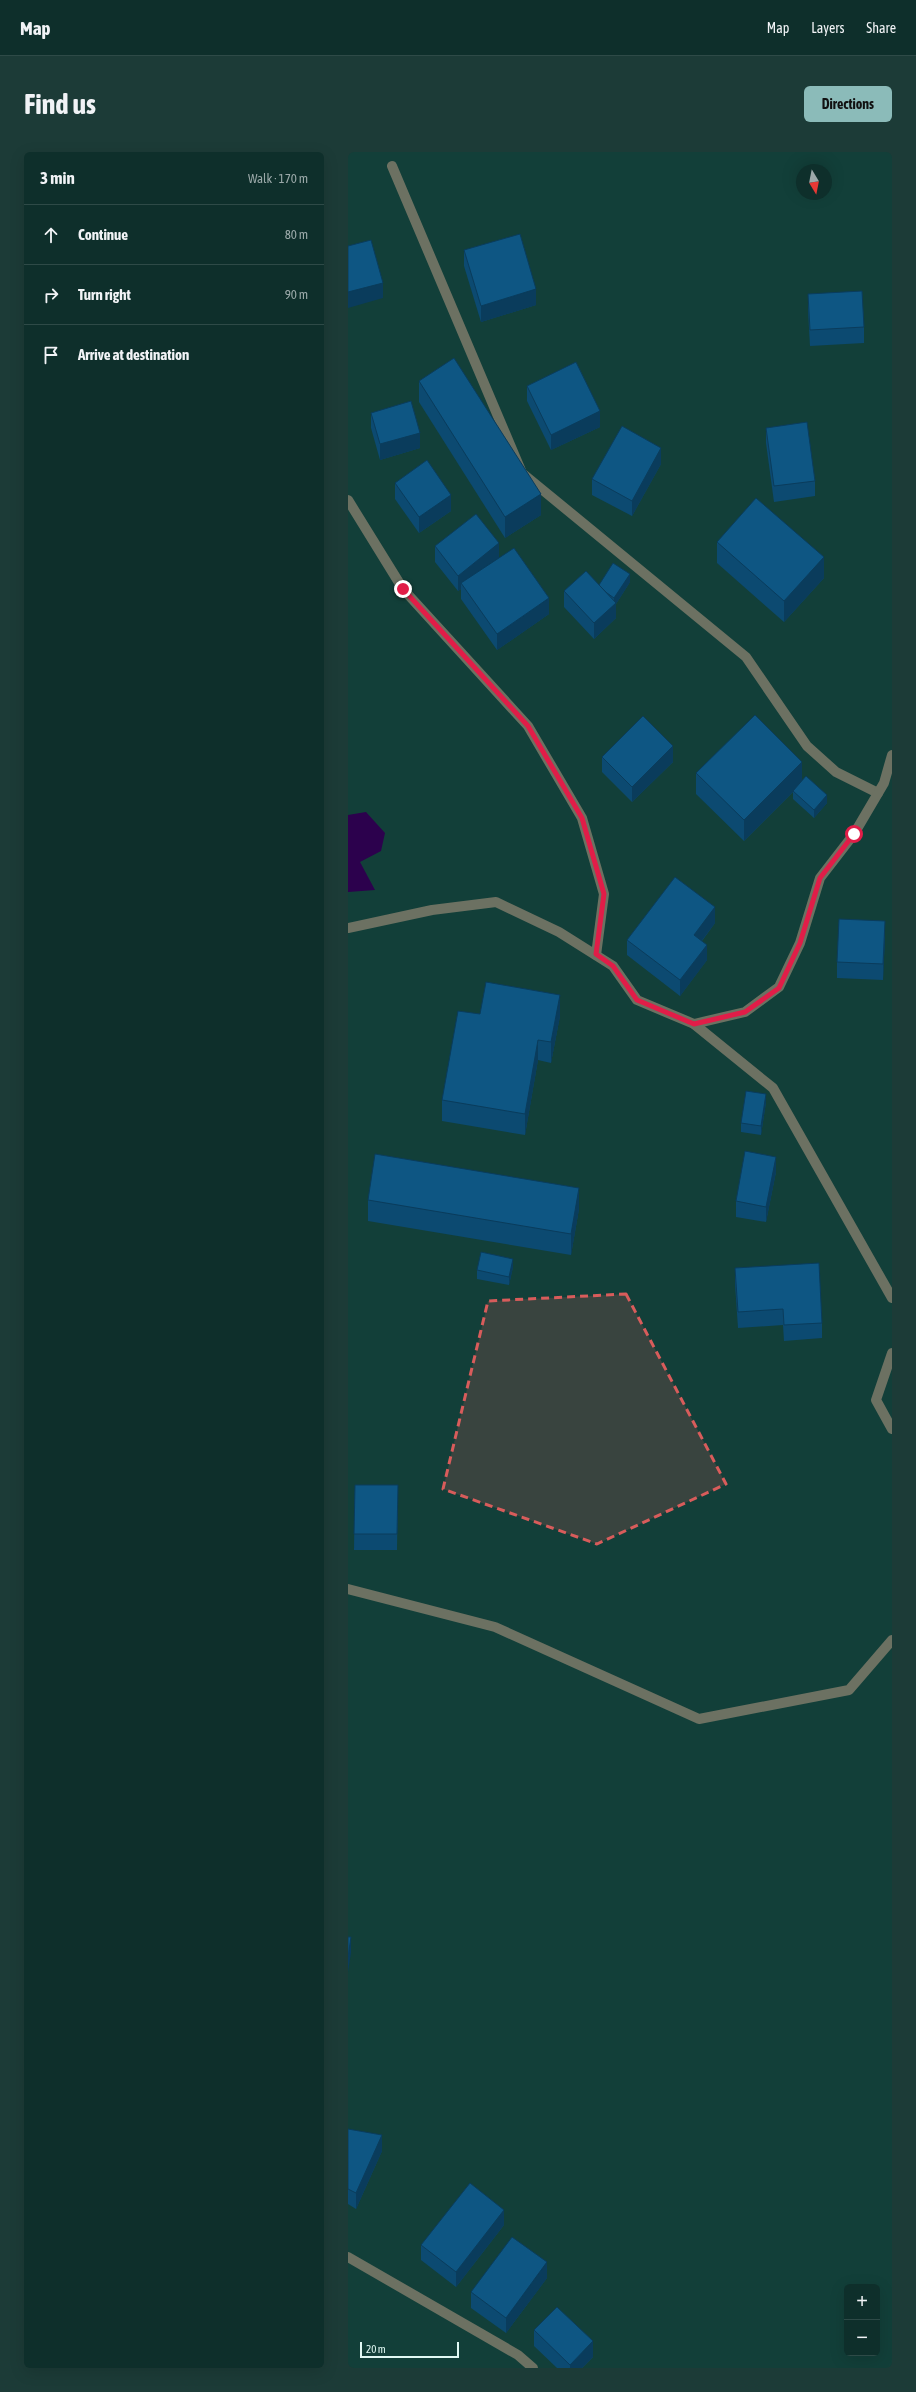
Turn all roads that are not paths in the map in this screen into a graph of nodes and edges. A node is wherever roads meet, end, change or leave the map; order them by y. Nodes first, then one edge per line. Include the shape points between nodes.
1 (392, 166) dead end
2 (348, 500) edge
3 (892, 755) edge
4 (878, 793) junction
5 (348, 928) edge
6 (596, 954) junction
7 (694, 1024) junction
8 (892, 1298) edge
9 (892, 1353) edge
10 (892, 1429) edge
11 (348, 1589) edge
12 (892, 1640) edge
13 (348, 2257) edge
14 (533, 2368) edge

1 - 4 street via 522,473 746,657 807,746 836,772
2 - 6 street via 403,589 528,726 582,818 604,894
3 - 4 street via 884,783
4 - 7 street via 854,834 820,878 800,943 779,988 745,1012
5 - 6 street via 432,910 496,902 560,932
6 - 7 street via 613,966 637,1000
7 - 8 street via 772,1088
9 - 10 street via 876,1400
11 - 12 street via 495,1627 699,1719 849,1690
13 - 14 street via 518,2355

